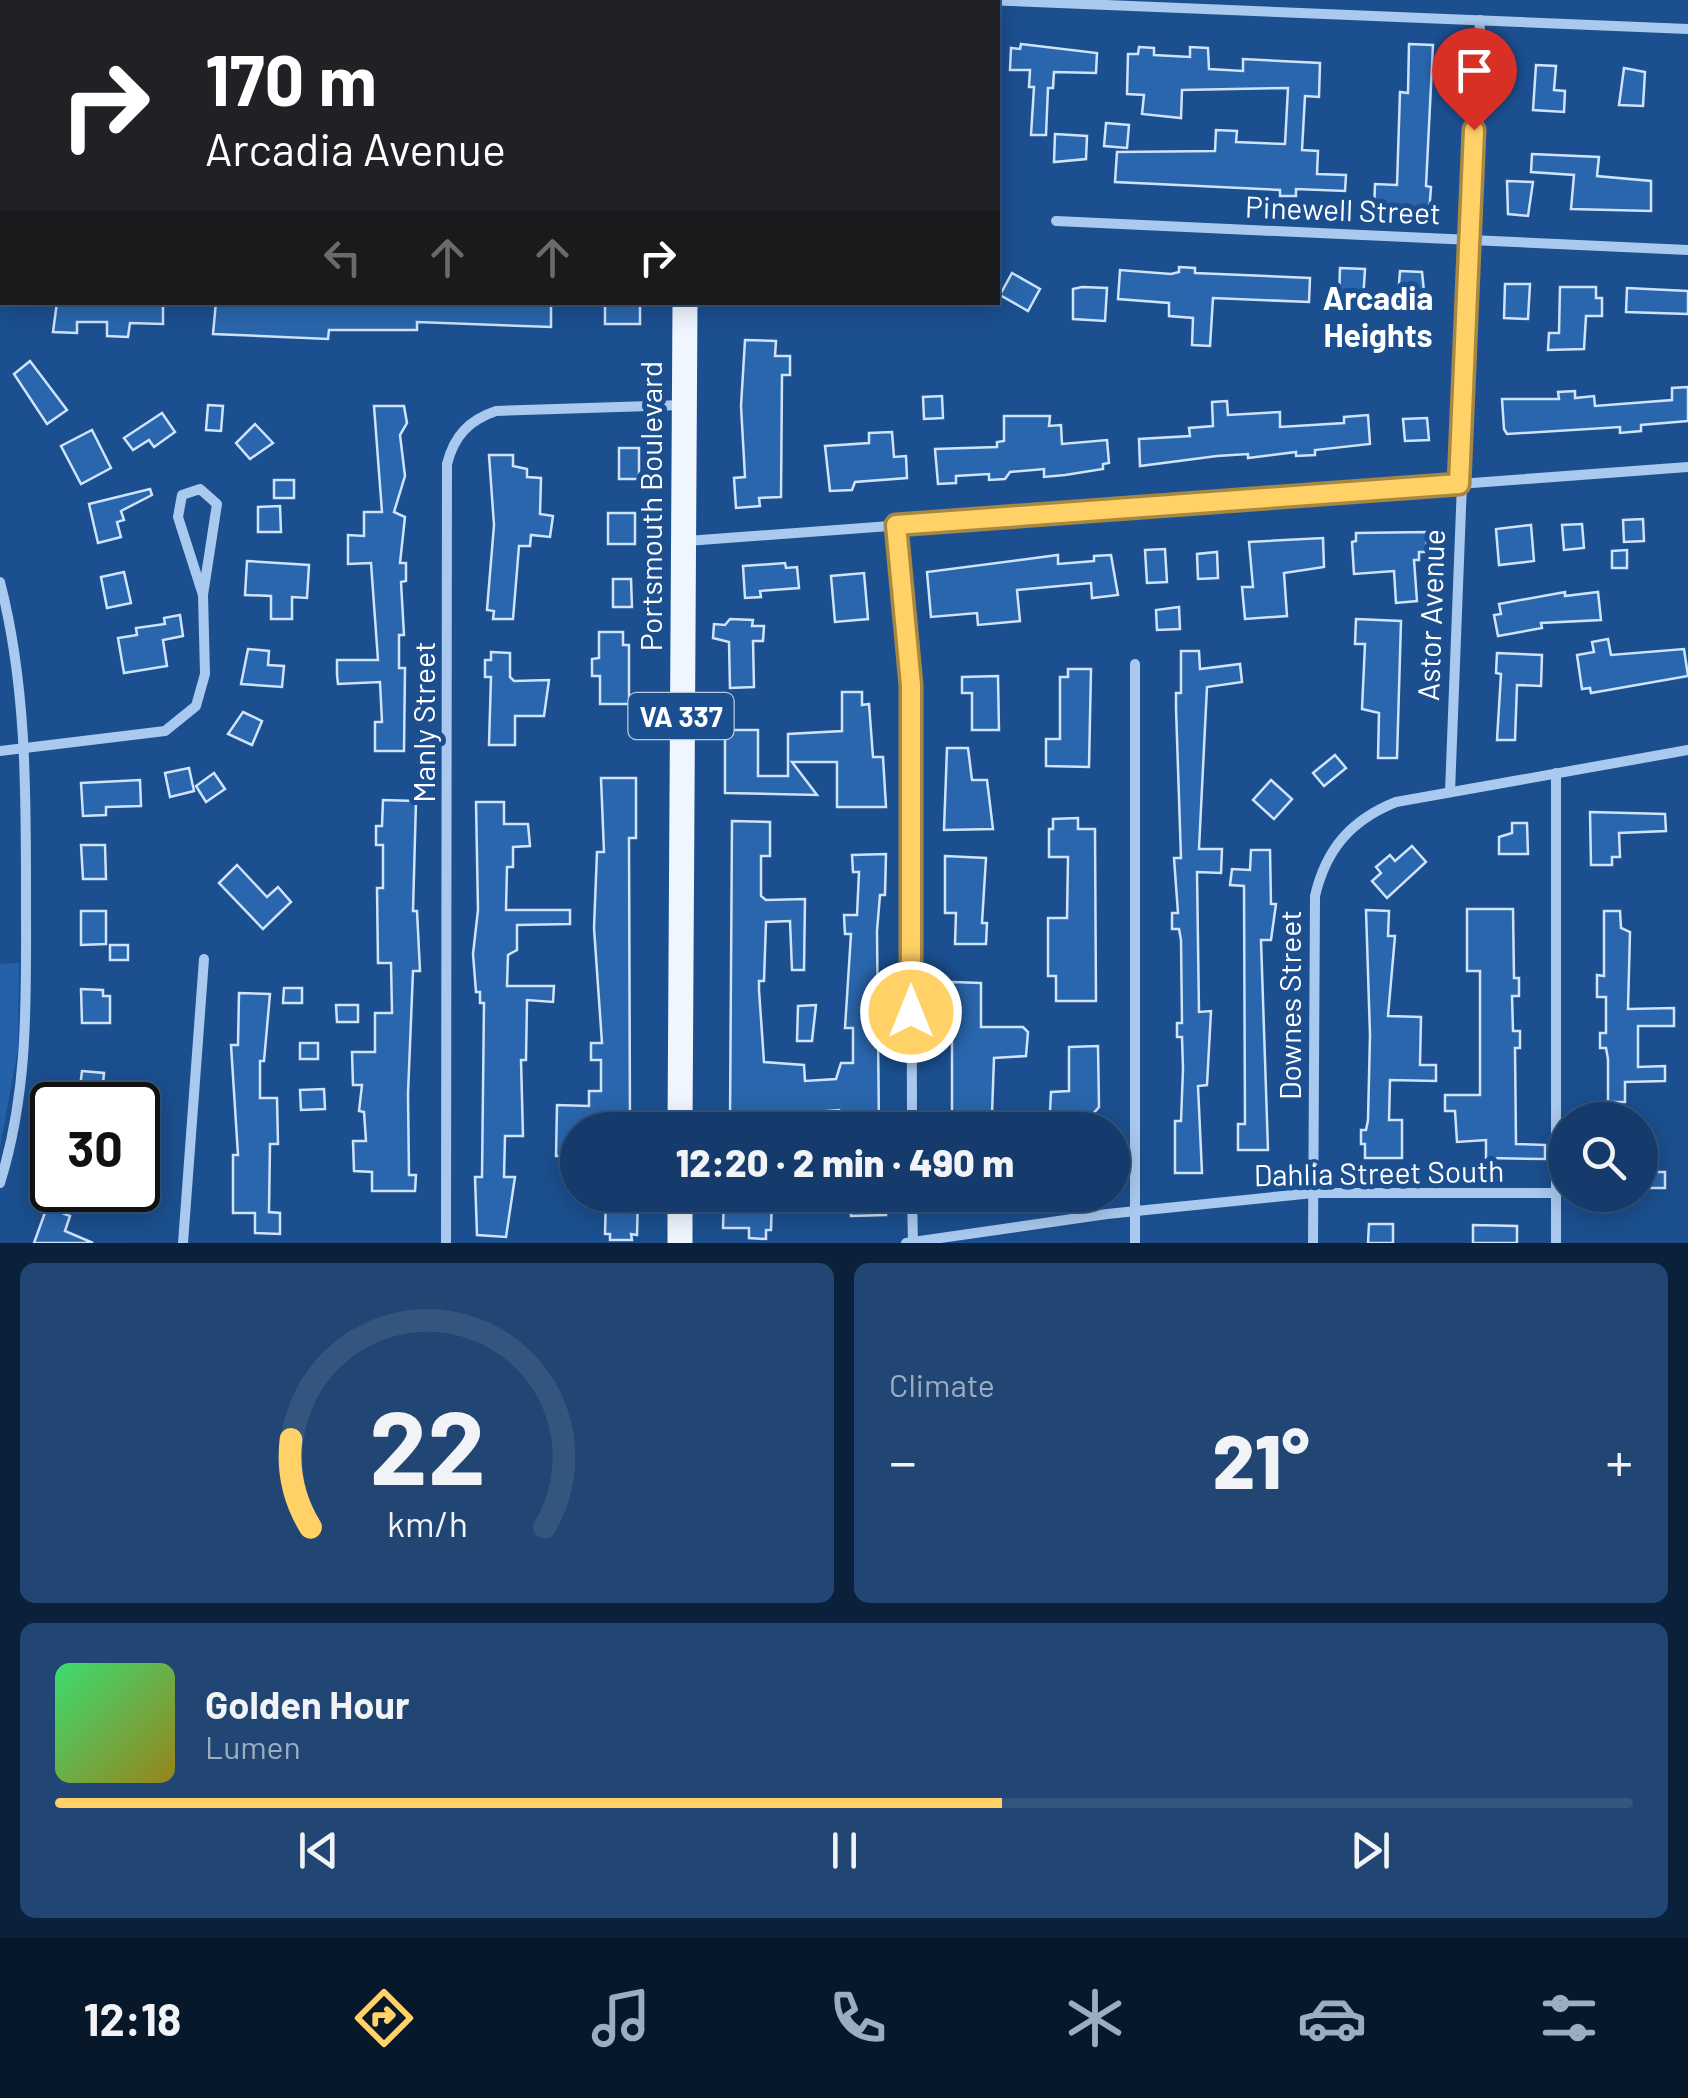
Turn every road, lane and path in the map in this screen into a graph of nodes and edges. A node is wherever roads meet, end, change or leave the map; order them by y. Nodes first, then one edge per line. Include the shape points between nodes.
1 (1000, 1) edge
2 (1480, 20) junction
3 (1688, 29) edge
4 (1056, 221) dead end
5 (1470, 239) junction
6 (1688, 250) edge
7 (684, 305) edge
8 (682, 404) junction
9 (1688, 467) edge
10 (1459, 484) junction
11 (896, 525) junction
12 (682, 541) junction
13 (0, 582) edge
14 (203, 596) junction
15 (1134, 664) dead end
16 (24, 749) junction
17 (0, 750) edge
18 (1688, 750) edge
19 (1556, 773) junction
20 (1450, 792) junction
21 (204, 958) dead end
22 (1556, 1102) edge
23 (680, 1112) edge
24 (912, 1112) edge
25 (0, 1183) edge
26 (1313, 1193) junction
27 (1548, 1194) edge
28 (1136, 1211) junction
29 (680, 1212) edge
30 (911, 1212) edge
31 (1556, 1212) edge
32 (183, 1243) edge
33 (446, 1243) edge
34 (680, 1243) edge
35 (910, 1243) edge
36 (1136, 1243) edge
37 (1313, 1243) edge
38 (1556, 1243) edge

1 - 2 street
2 - 3 street
2 - 5 street, Astor Avenue
4 - 5 street, Pinewell Street
5 - 6 street, Pinewell Street
5 - 10 street, Astor Avenue
7 - 8 main road, Portsmouth Boulevard / VA 337
8 - 12 main road, Portsmouth Boulevard / VA 337
8 - 33 street, Manly Street via 496,411 472,422 447,464
9 - 10 street
10 - 11 street
10 - 20 street, Astor Avenue
11 - 12 street
11 - 24 street via 911,685
12 - 23 main road, Portsmouth Boulevard / VA 337
13 - 16 street
14 - 14 street via 178,517 182,494 190,489 208,492 217,504
14 - 16 street via 203,690 183,721 143,736
15 - 28 street
16 - 17 street
16 - 25 street via 26,1053
18 - 19 street, Downes Street
19 - 20 street, Downes Street
19 - 22 street
20 - 26 street, Downes Street via 1375,810 1340,838 1320,874 1314,910
21 - 32 street
26 - 27 street, Dahlia Street South
26 - 28 street, Dahlia Street South
26 - 37 street, Downes Street
28 - 35 street, Dahlia Street South
28 - 36 street
29 - 34 main road
30 - 35 street
31 - 38 street

